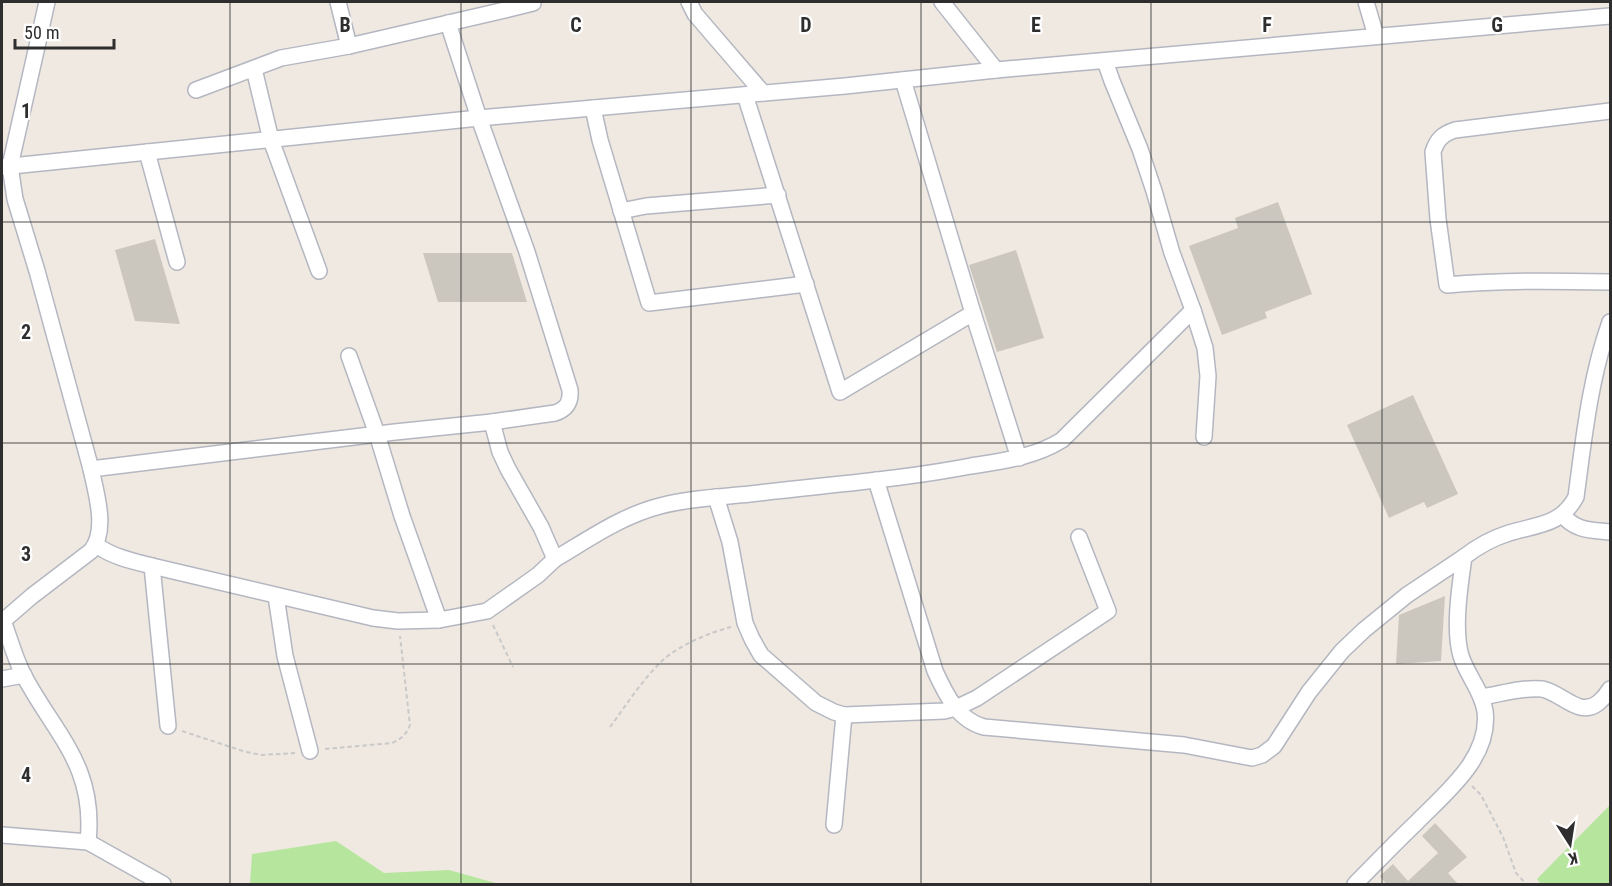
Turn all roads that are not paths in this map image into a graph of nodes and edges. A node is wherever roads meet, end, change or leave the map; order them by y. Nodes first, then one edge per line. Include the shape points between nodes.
1 (47, 2) edge
2 (338, 2) edge
3 (535, 2) edge
4 (689, 2) edge
5 (942, 2) edge
6 (1366, 2) edge
7 (1611, 16) edge
8 (448, 23) junction
9 (1376, 36) junction
10 (349, 46) junction
11 (1105, 61) junction
12 (254, 69) junction
13 (996, 70) junction
14 (903, 80) junction
15 (196, 90) dead end
16 (763, 93) junction
17 (746, 95) junction
18 (593, 108) junction
19 (1611, 111) edge
20 (479, 118) junction
21 (272, 140) junction
22 (147, 152) junction
23 (6, 166) edge
24 (778, 195) junction
25 (621, 211) junction
26 (177, 262) dead end
27 (319, 271) dead end
28 (1611, 282) edge
29 (806, 284) junction
30 (1193, 310) junction
31 (973, 313) junction
32 (1611, 322) edge
33 (349, 356) dead end
34 (492, 422) junction
35 (377, 434) junction
36 (1204, 437) dead end
37 (1019, 458) junction
38 (91, 469) junction
39 (876, 480) junction
40 (716, 497) junction
41 (1563, 515) junction
42 (1611, 532) edge
43 (1079, 537) dead end
44 (96, 545) junction
45 (1464, 556) junction
46 (555, 559) junction
47 (152, 566) junction
48 (276, 596) junction
49 (2, 619) edge
50 (439, 620) junction
51 (24, 675) junction
52 (2, 679) edge
53 (1611, 689) edge
54 (1481, 697) junction
55 (956, 708) junction
56 (844, 715) junction
57 (168, 726) road end
58 (310, 751) road end
59 (834, 825) dead end
60 (2, 835) edge
61 (88, 842) junction
62 (163, 885) edge
63 (1354, 885) edge

1 - 23 street
2 - 10 street
3 - 8 street
4 - 16 street
5 - 13 street
6 - 9 street
7 - 9 street
8 - 10 street
8 - 20 street
9 - 11 street
10 - 12 street via 281,58
11 - 13 street
11 - 30 street via 1140,149
12 - 15 street
12 - 21 street
13 - 14 street
14 - 16 street
14 - 31 street
16 - 17 street
17 - 18 street
17 - 24 street
18 - 20 street
18 - 25 street
19 - 28 street via 1455,130 1439,138 1433,161 1447,285 1536,280
20 - 21 street
20 - 34 street via 527,252 571,397 566,407 555,413
21 - 22 street
21 - 27 street
22 - 23 street
22 - 26 street
23 - 38 street
24 - 25 street
24 - 29 street
25 - 29 street via 649,303
29 - 31 street via 840,392
30 - 36 street via 1205,348 1208,376
30 - 37 street via 1062,440
31 - 37 street
32 - 41 street via 1590,392 1576,497
33 - 35 street
34 - 35 street
34 - 46 street via 500,452
35 - 38 street
35 - 50 street
37 - 39 street
38 - 44 street via 100,528
39 - 40 street
39 - 55 street via 930,658
40 - 46 street via 637,513
40 - 56 street via 735,563 745,623 761,655 816,703
41 - 42 street via 1579,528
41 - 45 street via 1553,522 1495,538
43 - 55 street via 1108,611
44 - 47 street via 119,558
44 - 49 street
45 - 54 street via 1458,640 1466,669
45 - 55 street via 1386,610 1342,651 1274,746 1257,757 1184,745 984,727 966,719
46 - 50 street via 487,611
47 - 48 street
47 - 57 street
48 - 50 street via 373,618
48 - 58 street via 285,656
49 - 51 street
51 - 52 street
51 - 61 street via 81,773 89,808
53 - 54 street via 1594,706 1583,708 1545,690
54 - 63 street via 1485,710 1483,739 1462,776
55 - 56 street
56 - 59 street
60 - 61 street
61 - 62 street

